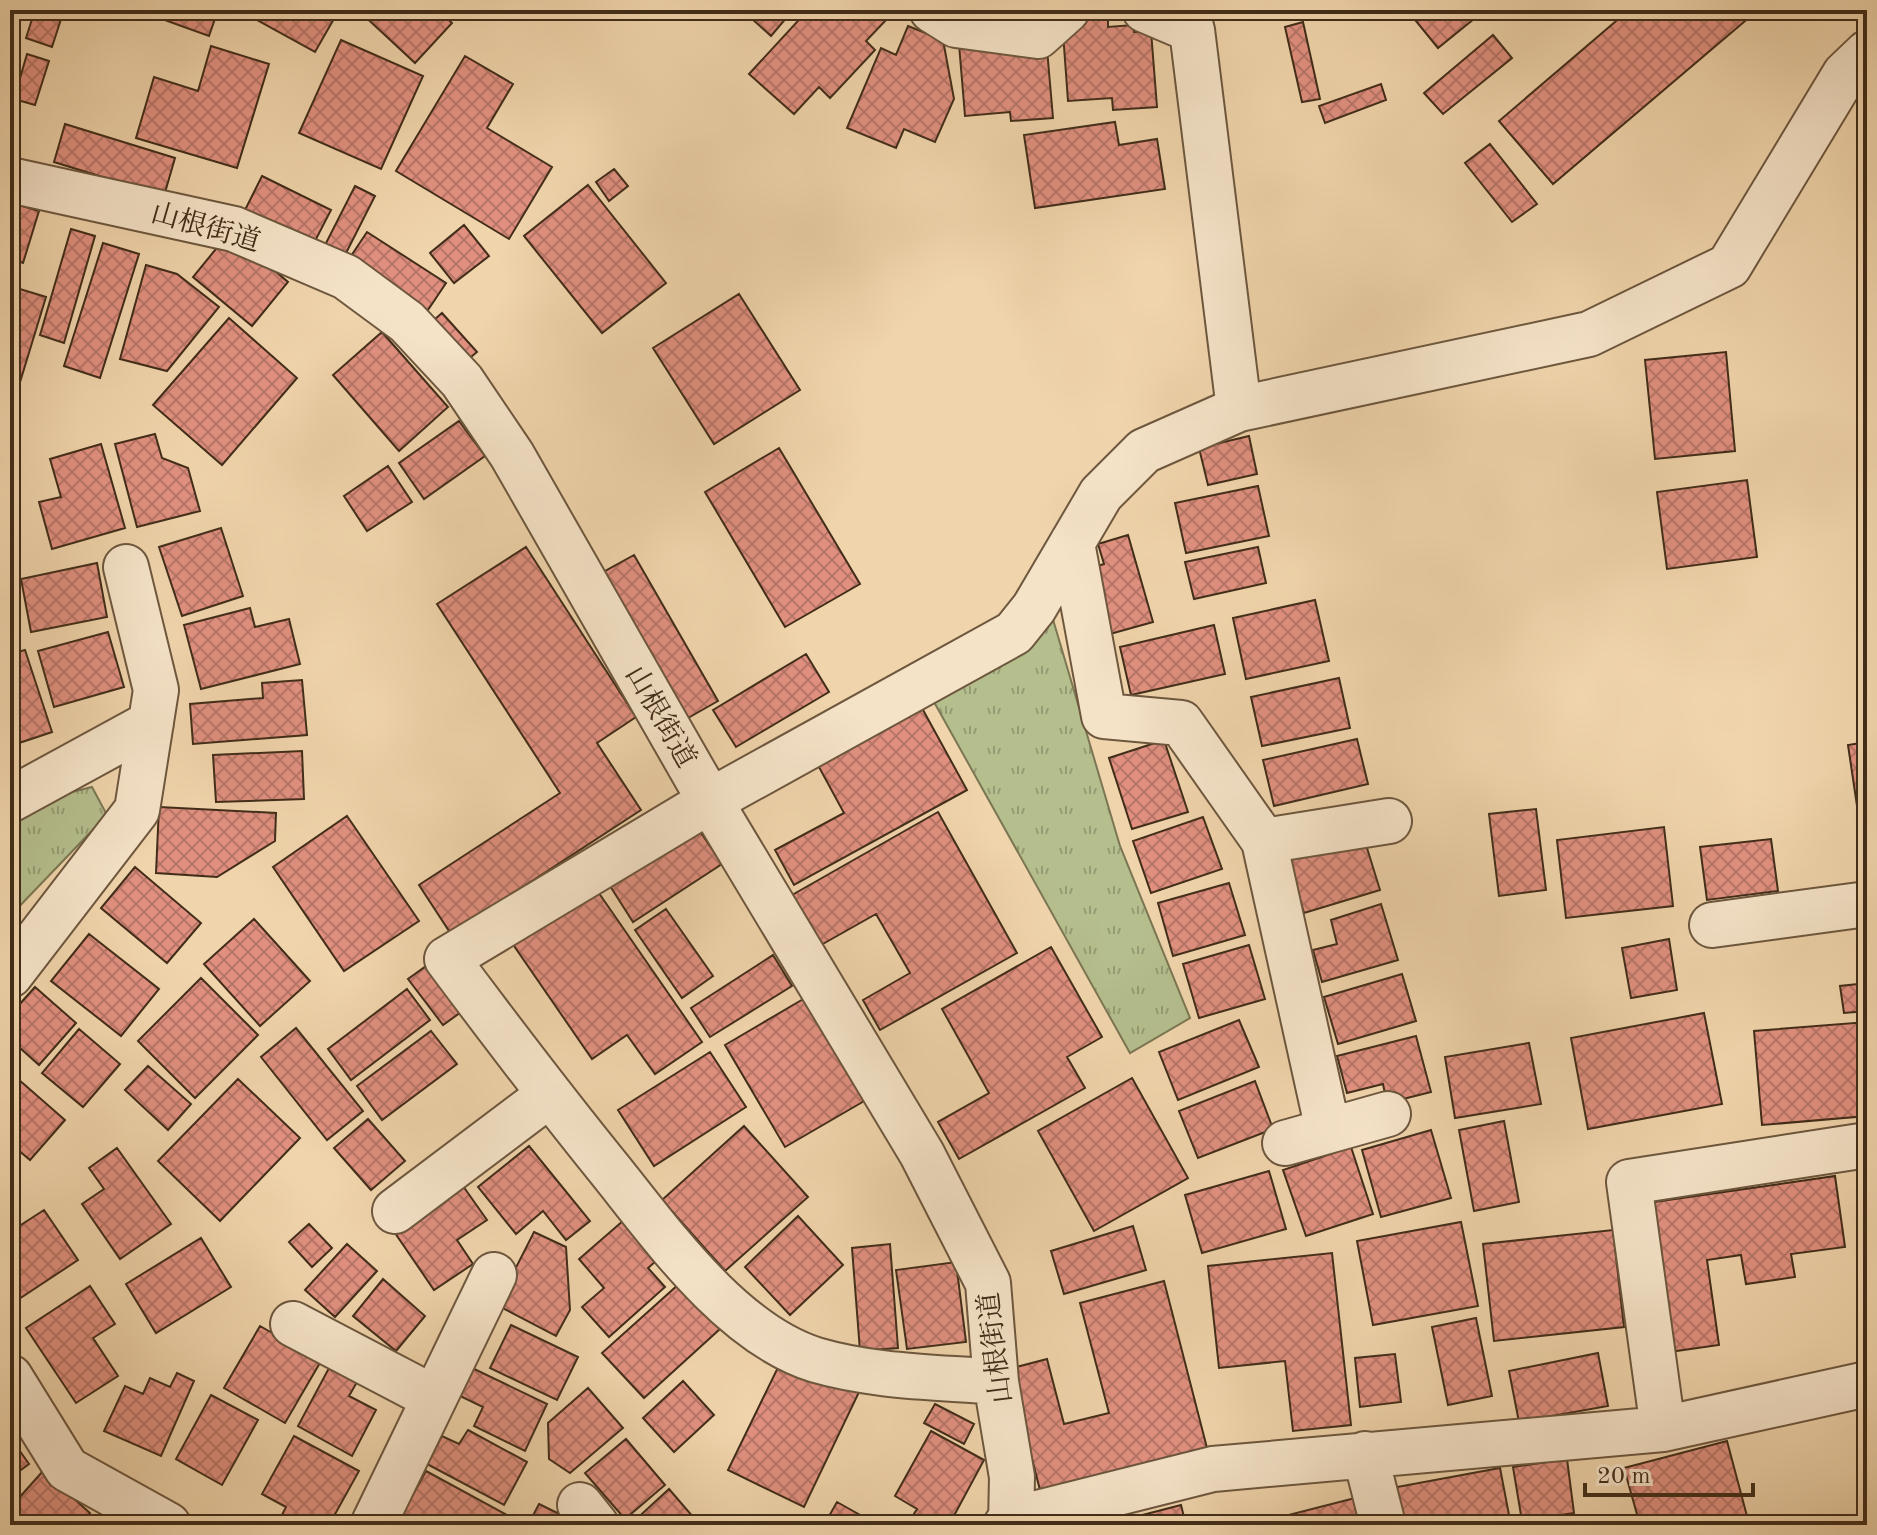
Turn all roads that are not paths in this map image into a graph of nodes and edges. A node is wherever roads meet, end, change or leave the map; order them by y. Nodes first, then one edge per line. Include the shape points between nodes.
1 (932, 10) edge
2 (1067, 10) edge
3 (1145, 10) edge
4 (1867, 53) edge
5 (10, 180) edge
6 (1239, 409) junction
7 (1072, 543) junction
8 (126, 567) dead end
9 (151, 723) junction
10 (10, 800) edge
11 (710, 801) junction
12 (1389, 821) dead end
13 (1264, 841) junction
14 (1867, 904) edge
15 (1712, 925) dead end
16 (10, 975) edge
17 (549, 1095) junction
18 (1388, 1114) dead end
19 (1328, 1130) junction
20 (1285, 1143) dead end
21 (1867, 1145) edge
22 (395, 1211) dead end
23 (494, 1275) dead end
24 (293, 1324) dead end
25 (10, 1377) edge
26 (996, 1382) junction
27 (1867, 1384) edge
28 (434, 1398) junction
29 (1663, 1429) junction
30 (1365, 1454) junction
31 (1009, 1523) edge
32 (168, 1525) edge
33 (373, 1525) edge
34 (1383, 1525) edge

1 - 2 street via 956,25 1038,36
3 - 6 street via 1192,30
4 - 6 street via 1845,74 1729,266 1589,334
5 - 11 street, 山根街道 via 234,229 346,277 407,322 462,381 512,455
6 - 7 street via 1144,451 1101,494
7 - 11 street via 1014,633
7 - 13 street via 1104,716 1181,723
8 - 9 street via 156,690
9 - 10 street
9 - 16 street via 137,810
11 - 17 street via 447,959
11 - 26 street, 山根街道 via 922,1154 988,1283
12 - 13 street
13 - 19 street
14 - 15 street
17 - 22 street
17 - 26 street via 680,1257 760,1332 815,1359 888,1373
18 - 19 street
19 - 20 street
21 - 29 street via 1629,1182
23 - 28 street
24 - 28 street
25 - 32 street via 67,1469
26 - 31 street, 山根街道 via 1012,1477
27 - 29 street
28 - 33 street
29 - 30 street
30 - 31 street via 1213,1469
30 - 34 street

